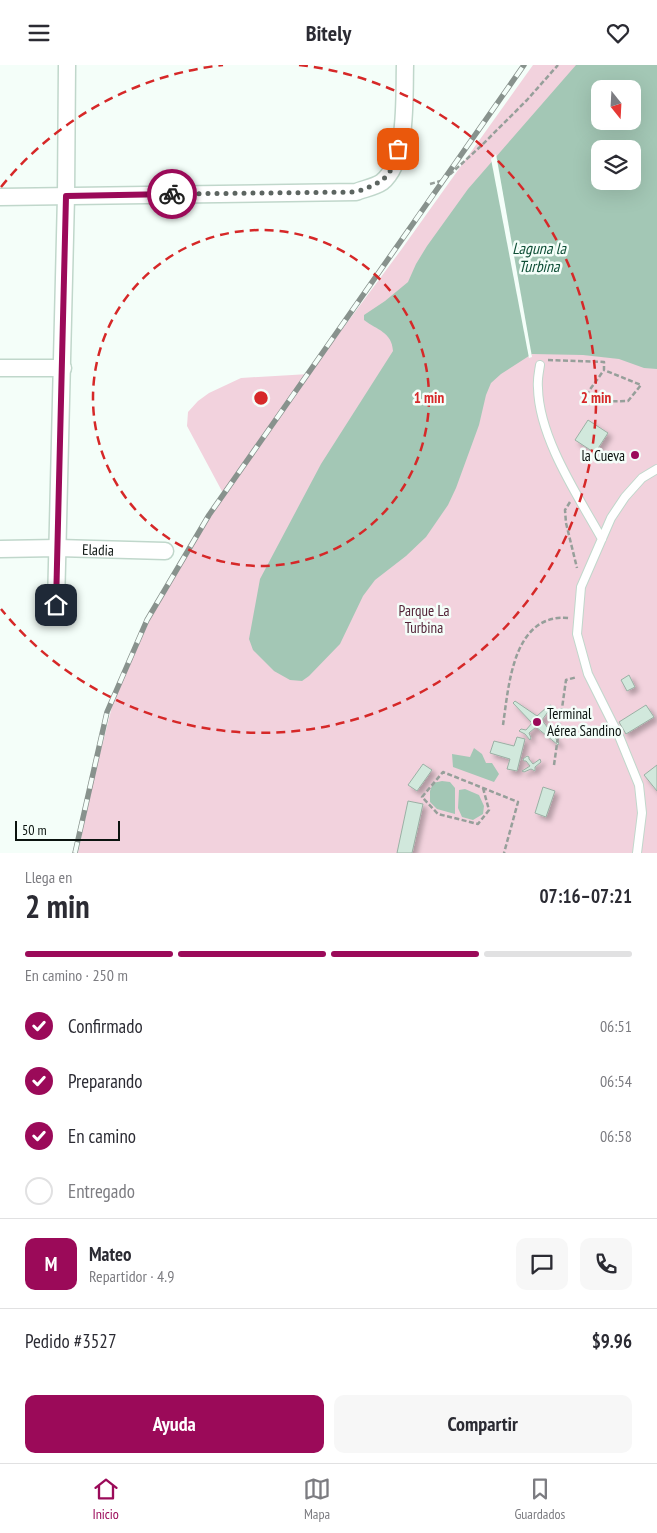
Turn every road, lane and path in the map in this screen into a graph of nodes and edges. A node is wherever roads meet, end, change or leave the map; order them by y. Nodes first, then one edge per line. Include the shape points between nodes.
1 (67, 65) edge
2 (405, 65) edge
3 (558, 65) edge
4 (430, 184) dead end
5 (66, 196) junction
6 (0, 197) edge
7 (542, 362) joint
8 (0, 368) edge
9 (63, 368) junction
10 (604, 371) junction
11 (657, 469) edge
12 (575, 490) junction
13 (602, 539) junction
14 (58, 548) junction
15 (0, 549) edge
16 (165, 551) dead end
17 (581, 587) junction
18 (56, 605) dead end
19 (578, 618) junction
20 (588, 673) junction
21 (503, 725) dead end
22 (554, 765) dead end
23 (483, 788) junction
24 (504, 853) edge
25 (637, 853) edge

1 - 5 street
2 - 5 street via 402,135 394,164 381,182 356,192
3 - 4 path via 482,145 444,180
5 - 6 street
5 - 9 street
7 - 10 path via 604,362
7 - 12 lane via 538,387 541,413 558,459
8 - 9 street
9 - 14 street
10 - 10 path via 581,402 628,401 641,385
11 - 13 lane via 642,478 625,497
12 - 13 lane
12 - 17 path via 565,510
13 - 17 lane
14 - 15 street, Eladia
14 - 16 street, Eladia
14 - 18 street
17 - 19 lane
19 - 20 lane via 577,634
19 - 21 path via 556,617 528,633 516,655
20 - 22 path via 566,680
20 - 25 lane via 620,736 639,785 642,813
23 - 23 path via 443,772 422,797 438,814 478,824 489,810
23 - 24 path via 518,802

